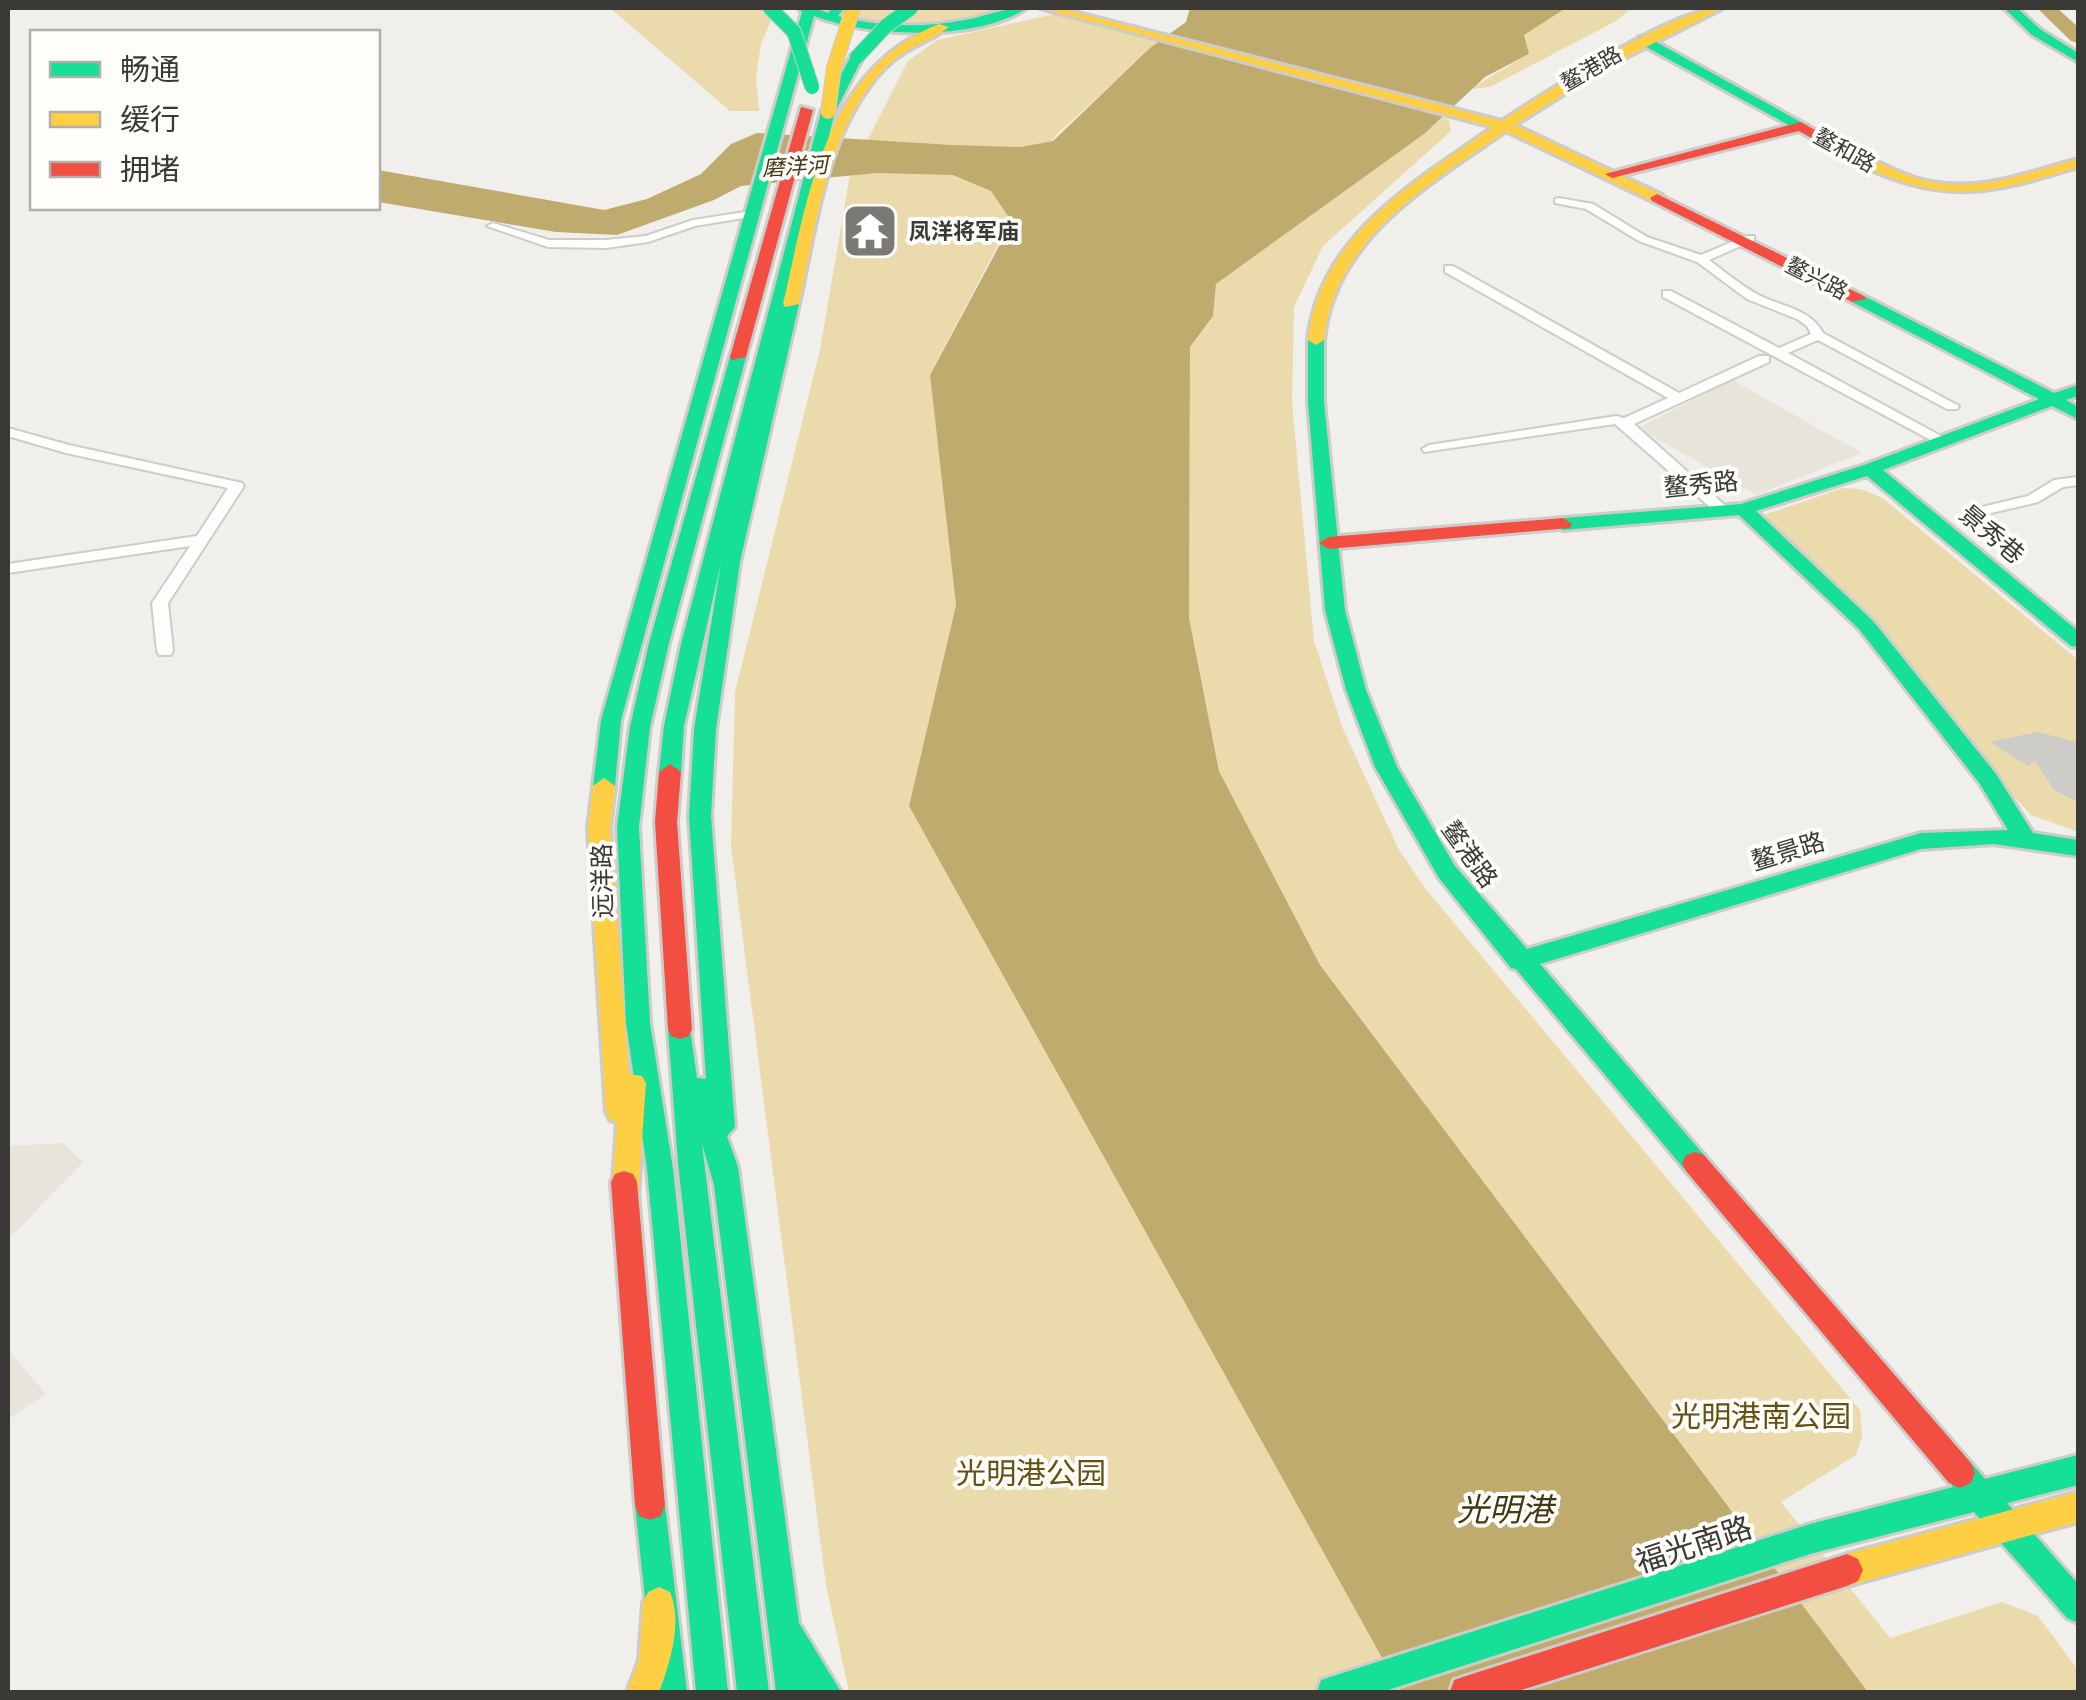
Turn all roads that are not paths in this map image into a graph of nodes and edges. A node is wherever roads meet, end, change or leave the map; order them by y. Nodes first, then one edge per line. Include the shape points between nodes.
1 (770, 8) edge
2 (911, 8) edge
3 (1020, 8) edge
4 (1031, 8) edge
5 (1046, 8) edge
6 (1688, 8) edge
7 (1717, 8) edge
8 (2010, 8) edge
9 (807, 9) edge
10 (840, 9) edge
11 (1085, 11) edge
12 (942, 28) junction
13 (1643, 40) junction
14 (2078, 58) edge
15 (812, 87) junction
16 (1501, 118) junction
17 (832, 123) junction
18 (1801, 126) junction
19 (2078, 163) edge
20 (1615, 173) junction
21 (1559, 202) dead end
22 (751, 214) junction
23 (494, 226) dead end
24 (1746, 239) junction
25 (1701, 259) junction
26 (1449, 269) dead end
27 (1667, 294) dead end
28 (1818, 335) junction
29 (1779, 353) junction
30 (1764, 359) dead end
31 (1676, 398) junction
32 (2071, 401) edge
33 (1952, 406) dead end
34 (1625, 422) junction
35 (8, 432) edge
36 (1944, 442) junction
37 (1430, 449) dead end
38 (1870, 469) junction
39 (2078, 481) edge
40 (1734, 510) junction
41 (1983, 511) dead end
42 (202, 540) junction
43 (1328, 543) junction
44 (8, 568) edge
45 (2075, 634) edge
46 (165, 651) dead end
47 (2026, 839) junction
48 (2078, 848) edge
49 (1519, 961) junction
50 (680, 1015) junction
51 (638, 1023) junction
52 (726, 1182) junction
53 (625, 1196) junction
54 (2078, 1470) edge
55 (1979, 1494) junction
56 (2078, 1507) edge
57 (2006, 1525) junction
58 (659, 1603) junction
59 (2078, 1607) edge
60 (784, 1628) junction
61 (643, 1692) edge
62 (671, 1692) edge
63 (712, 1692) edge
64 (753, 1692) edge
65 (792, 1692) edge
66 (825, 1692) edge
67 (1333, 1692) edge
68 (1466, 1692) edge

1 - 15 main road, bridge via 794,32
2 - 17 main road, bridge via 857,57
3 - 4 main road
3 - 12 main road
5 - 11 main road, 鳌兴路
6 - 16 main road, 鳌港路 via 1523,91
7 - 13 main road, 鳌港路
8 - 14 main road
9 - 12 main road via 868,26
9 - 22 main road
10 - 15 main road, 远洋路
10 - 17 main road, bridge
11 - 16 main road, 鳌兴路
12 - 17 main road via 917,36 892,56
13 - 16 main road, 鳌港路
13 - 18 main road
15 - 51 main road, 远洋路 via 640,727 628,827
16 - 20 main road, 鳌兴路
16 - 43 main road, 鳌港路 via 1368,228 1323,298 1314,363
17 - 50 main road via 674,726 666,822
17 - 52 main road via 731,562 705,729 700,816
18 - 19 main road, 鳌和路 via 1892,176 1938,189 1982,190
18 - 20 main road, 鳌和路
20 - 24 main road, 鳌兴路
21 - 25 street via 1589,206 1643,239
22 - 23 street via 606,244 548,243
22 - 53 main road via 611,720 599,828
24 - 25 street
24 - 32 main road, 鳌兴路
25 - 28 street via 1751,296 1801,316
26 - 31 street
27 - 29 street
28 - 29 street
28 - 33 street
29 - 36 street
30 - 31 street
31 - 34 street
32 - 36 main road, 鳌秀路
34 - 37 street
34 - 40 street
35 - 42 street via 236,486
36 - 38 main road, 鳌秀路
38 - 40 main road, 鳌秀路
38 - 45 main road, 景秀巷
39 - 41 street
40 - 43 main road, 鳌秀路
40 - 47 main road via 1866,624 1988,779
42 - 44 street
42 - 46 street via 160,603
43 - 49 main road, 鳌港路 via 1350,664 1394,780 1426,842
47 - 48 main road, 鳌景路
47 - 49 main road, 鳌景路 via 1921,841
49 - 55 main road, 鳌港路
50 - 52 main road
50 - 64 main road via 691,1164
51 - 53 main road
51 - 63 main road, 远洋路 via 660,1169
52 - 60 main road
53 - 58 main road
54 - 55 main road, 福光南路
55 - 57 main road, 鳌港路
55 - 67 main road, 福光南路 via 1810,1539
56 - 57 main road
57 - 59 main road, 鳌港路
57 - 68 main road
58 - 61 main road via 654,1660
58 - 62 main road
60 - 65 main road
60 - 66 main road

